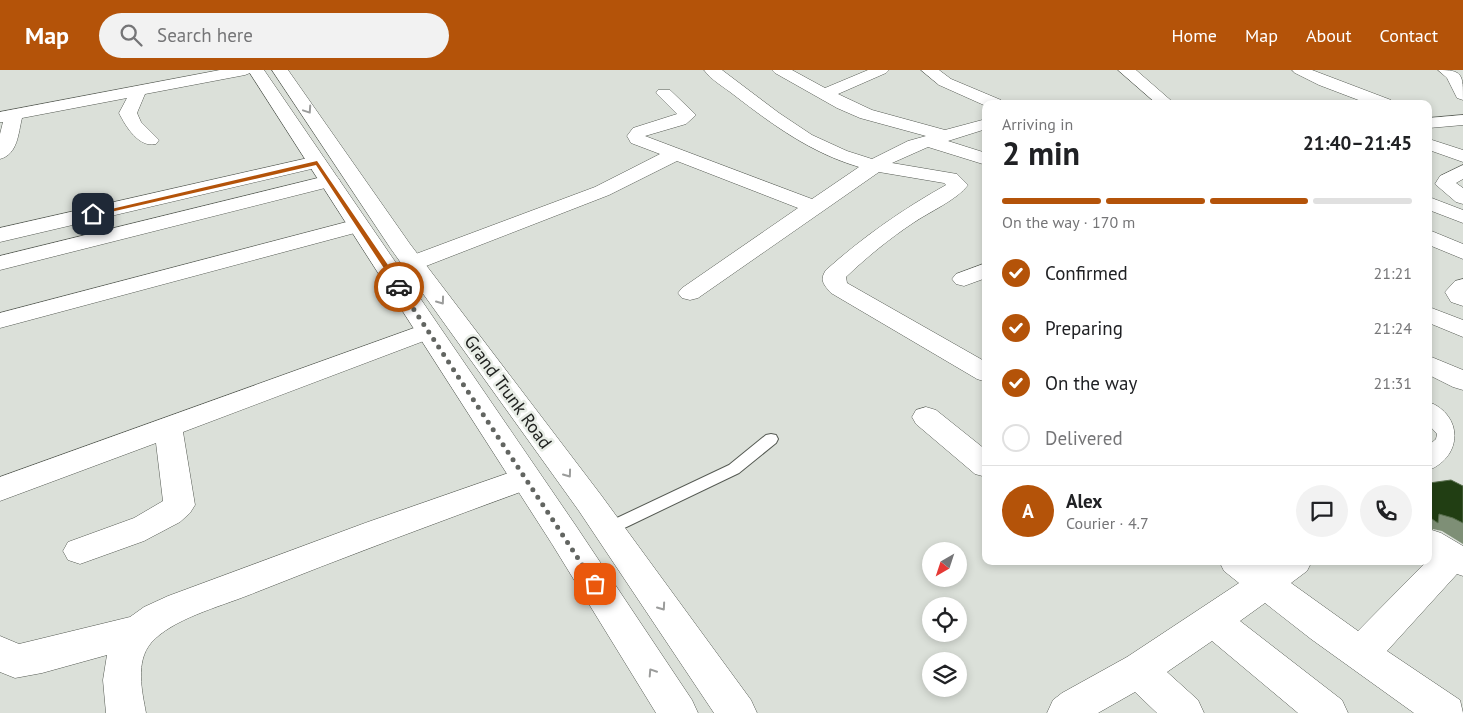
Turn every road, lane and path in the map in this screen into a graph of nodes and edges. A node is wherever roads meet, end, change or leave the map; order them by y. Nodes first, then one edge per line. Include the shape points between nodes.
1 (245, 70) edge
2 (256, 70) edge
3 (280, 70) edge
4 (712, 70) edge
5 (780, 70) edge
6 (881, 70) edge
7 (928, 70) edge
8 (1126, 70) edge
9 (1300, 70) edge
10 (1446, 70) edge
11 (139, 90) junction
12 (664, 93) dead end
13 (825, 94) junction
14 (1463, 95) edge
15 (986, 100) edge
16 (1161, 100) edge
17 (1376, 100) edge
18 (7, 115) edge
19 (1463, 120) edge
20 (1432, 122) edge
21 (982, 125) edge
22 (937, 139) junction
23 (150, 140) dead end
24 (1432, 145) edge
25 (0, 153) edge
26 (676, 154) junction
27 (1463, 156) edge
28 (982, 157) edge
29 (874, 165) junction
30 (1463, 171) edge
31 (324, 172) junction
32 (1432, 203) edge
33 (814, 207) junction
34 (1460, 208) edge
35 (358, 225) junction
36 (0, 235) edge
37 (1432, 238) edge
38 (1463, 252) edge
39 (0, 263) edge
40 (413, 263) junction
41 (982, 272) edge
42 (964, 279) dead end
43 (1463, 286) edge
44 (690, 293) dead end
45 (1463, 299) edge
46 (1432, 315) edge
47 (0, 321) edge
48 (1463, 329) edge
49 (428, 331) junction
50 (1432, 366) edge
51 (982, 370) edge
52 (1463, 381) edge
53 (1432, 414) edge
54 (926, 417) dead end
55 (168, 427) junction
56 (771, 439) dead end
57 (1432, 457) edge
58 (982, 463) edge
59 (526, 478) junction
60 (0, 489) edge
61 (608, 529) junction
62 (80, 551) dead end
63 (1448, 553) edge
64 (1241, 565) edge
65 (1290, 565) edge
66 (1266, 584) junction
67 (1212, 620) junction
68 (139, 630) junction
69 (0, 652) edge
70 (1361, 653) junction
71 (1138, 670) junction
72 (126, 713) edge
73 (678, 713) edge
74 (737, 713) edge
75 (1068, 713) edge
76 (1184, 713) edge
77 (1328, 713) edge
78 (1446, 713) edge

1 - 11 street
2 - 31 street, Grand Trunk Road
3 -> 40 street, Grand Trunk Road
4 - 29 street via 794,132 841,156
5 - 13 street
6 - 13 street
7 - 15 street via 945,82
8 - 16 street
9 - 17 street
10 - 14 street via 1454,76
11 - 18 street
11 - 23 street via 128,113 132,124
12 - 26 street via 687,115 646,129 636,136
13 - 22 street via 866,114
18 - 25 street via 5,149
19 - 20 street
21 - 22 street
22 - 28 street
22 - 29 street via 906,149
24 - 27 street
26 - 33 street
26 - 40 street via 602,191
29 - 33 street
29 - 51 street via 950,178 958,185 876,238 834,275 834,282 839,288
30 - 34 street via 1445,184
31 - 35 street, Grand Trunk Road
31 - 36 street
31 - 39 street
32 - 34 street
33 - 44 street
35 - 47 street
35 - 49 street, Grand Trunk Road
37 - 38 street
40 -> 61 street, Grand Trunk Road
41 - 42 street
43 - 45 street via 1458,292
46 - 48 street
49 - 55 street
49 - 59 street, Grand Trunk Road
50 - 52 street
53 - 57 street via 1447,424 1451,434 1448,445
54 - 58 street
55 - 60 street
55 - 62 street via 179,505 170,514 153,522
56 - 61 lane via 734,469
59 - 68 street via 284,566 159,616
73 -> 59 street, Grand Trunk Road
61 -> 74 street, Grand Trunk Road
63 - 70 street
64 - 66 street
65 - 66 street
66 - 67 street
66 - 70 street
67 - 71 street
67 - 77 street
68 - 69 street via 15,661
68 - 72 street via 125,650 121,683
70 - 78 street
71 - 75 street via 1079,703
71 - 76 street

